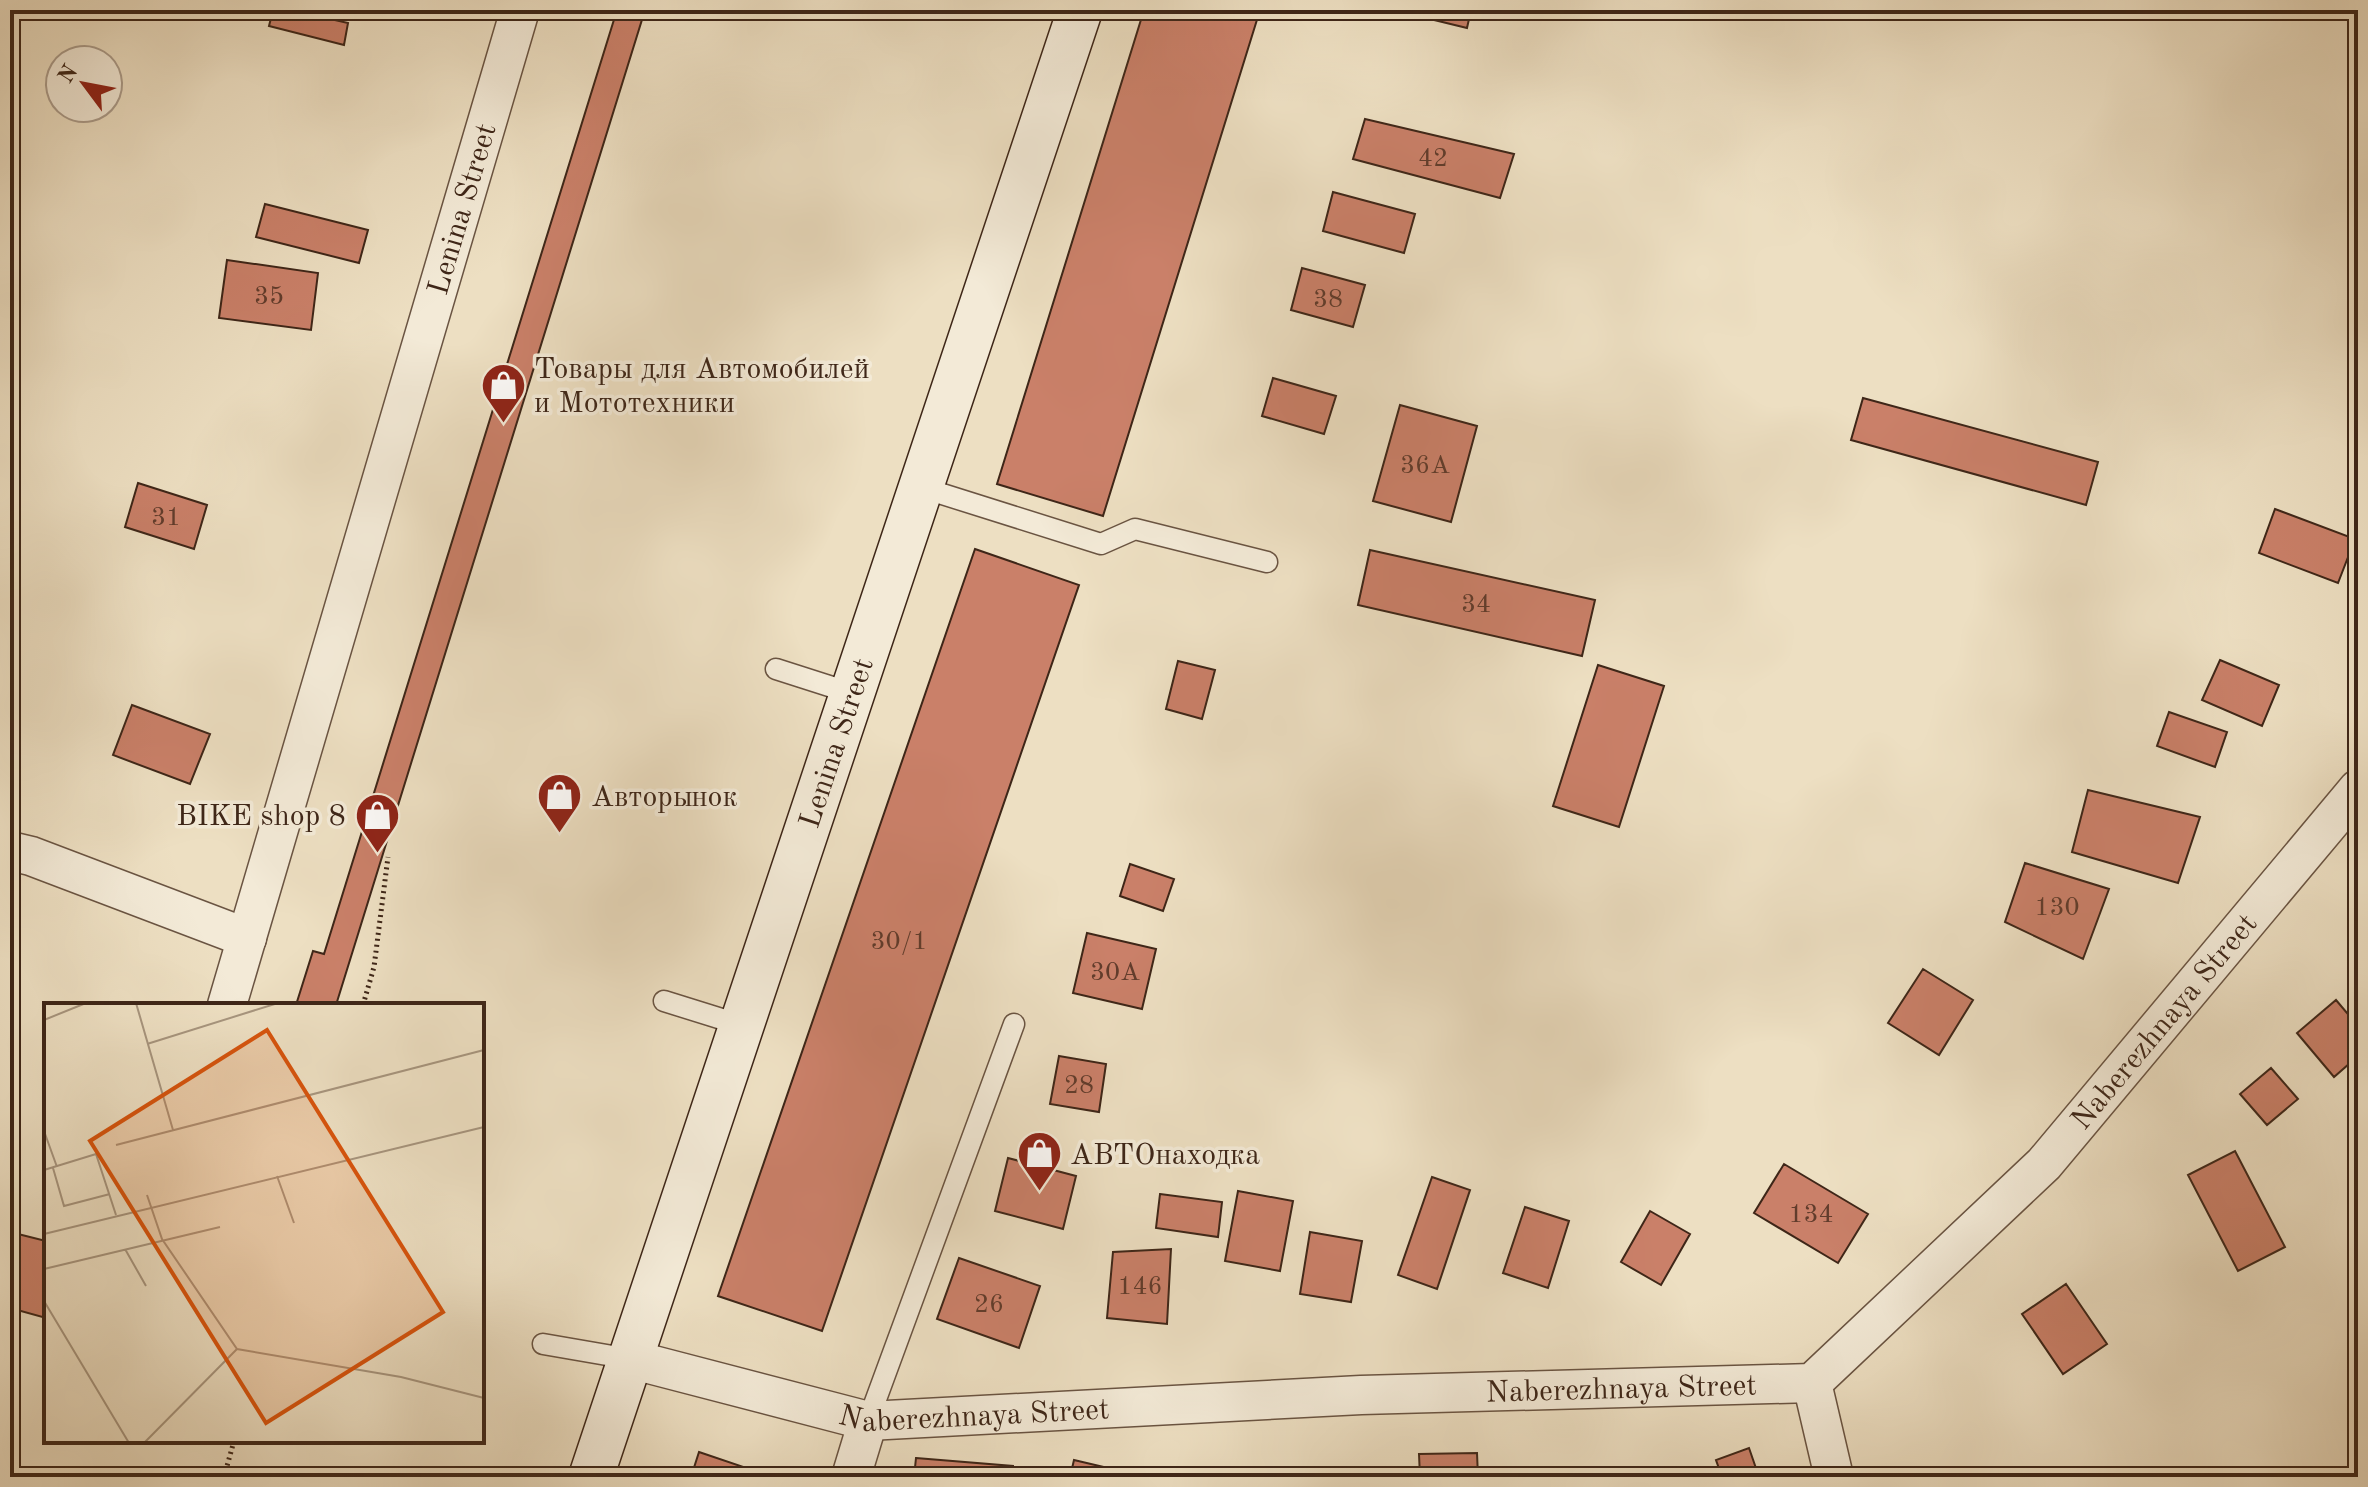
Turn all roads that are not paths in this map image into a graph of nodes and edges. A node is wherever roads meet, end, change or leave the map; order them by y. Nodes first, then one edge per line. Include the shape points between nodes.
1 (520, 10) edge
2 (1080, 10) edge
3 (920, 487) junction
4 (1267, 562) dead end
5 (776, 669) dead end
6 (851, 693) junction
7 (2358, 789) edge
8 (10, 851) edge
9 (247, 938) junction
10 (664, 1001) dead end
11 (228, 1003) edge
12 (1014, 1024) dead end
13 (741, 1025) junction
14 (543, 1344) dead end
15 (630, 1359) junction
16 (1812, 1383) junction
17 (868, 1421) junction
18 (591, 1477) edge
19 (851, 1477) edge
20 (1834, 1477) edge

1 - 9 street, Lenina Street
2 - 3 main road, Lenina Street
3 - 4 lane via 1101,544 1135,529
3 - 6 main road, Lenina Street
5 - 6 lane
6 - 13 main road, Lenina Street
7 - 16 street, Naberezhnaya Street via 2044,1164
8 - 9 street
9 - 11 street, Lenina Street
10 - 13 lane
12 - 17 lane
13 - 15 main road, Lenina Street
14 - 15 lane
15 - 17 street, Naberezhnaya Street
15 - 18 main road, Lenina Street
16 - 17 street, Naberezhnaya Street via 1361,1395
16 - 20 street
17 - 19 street

